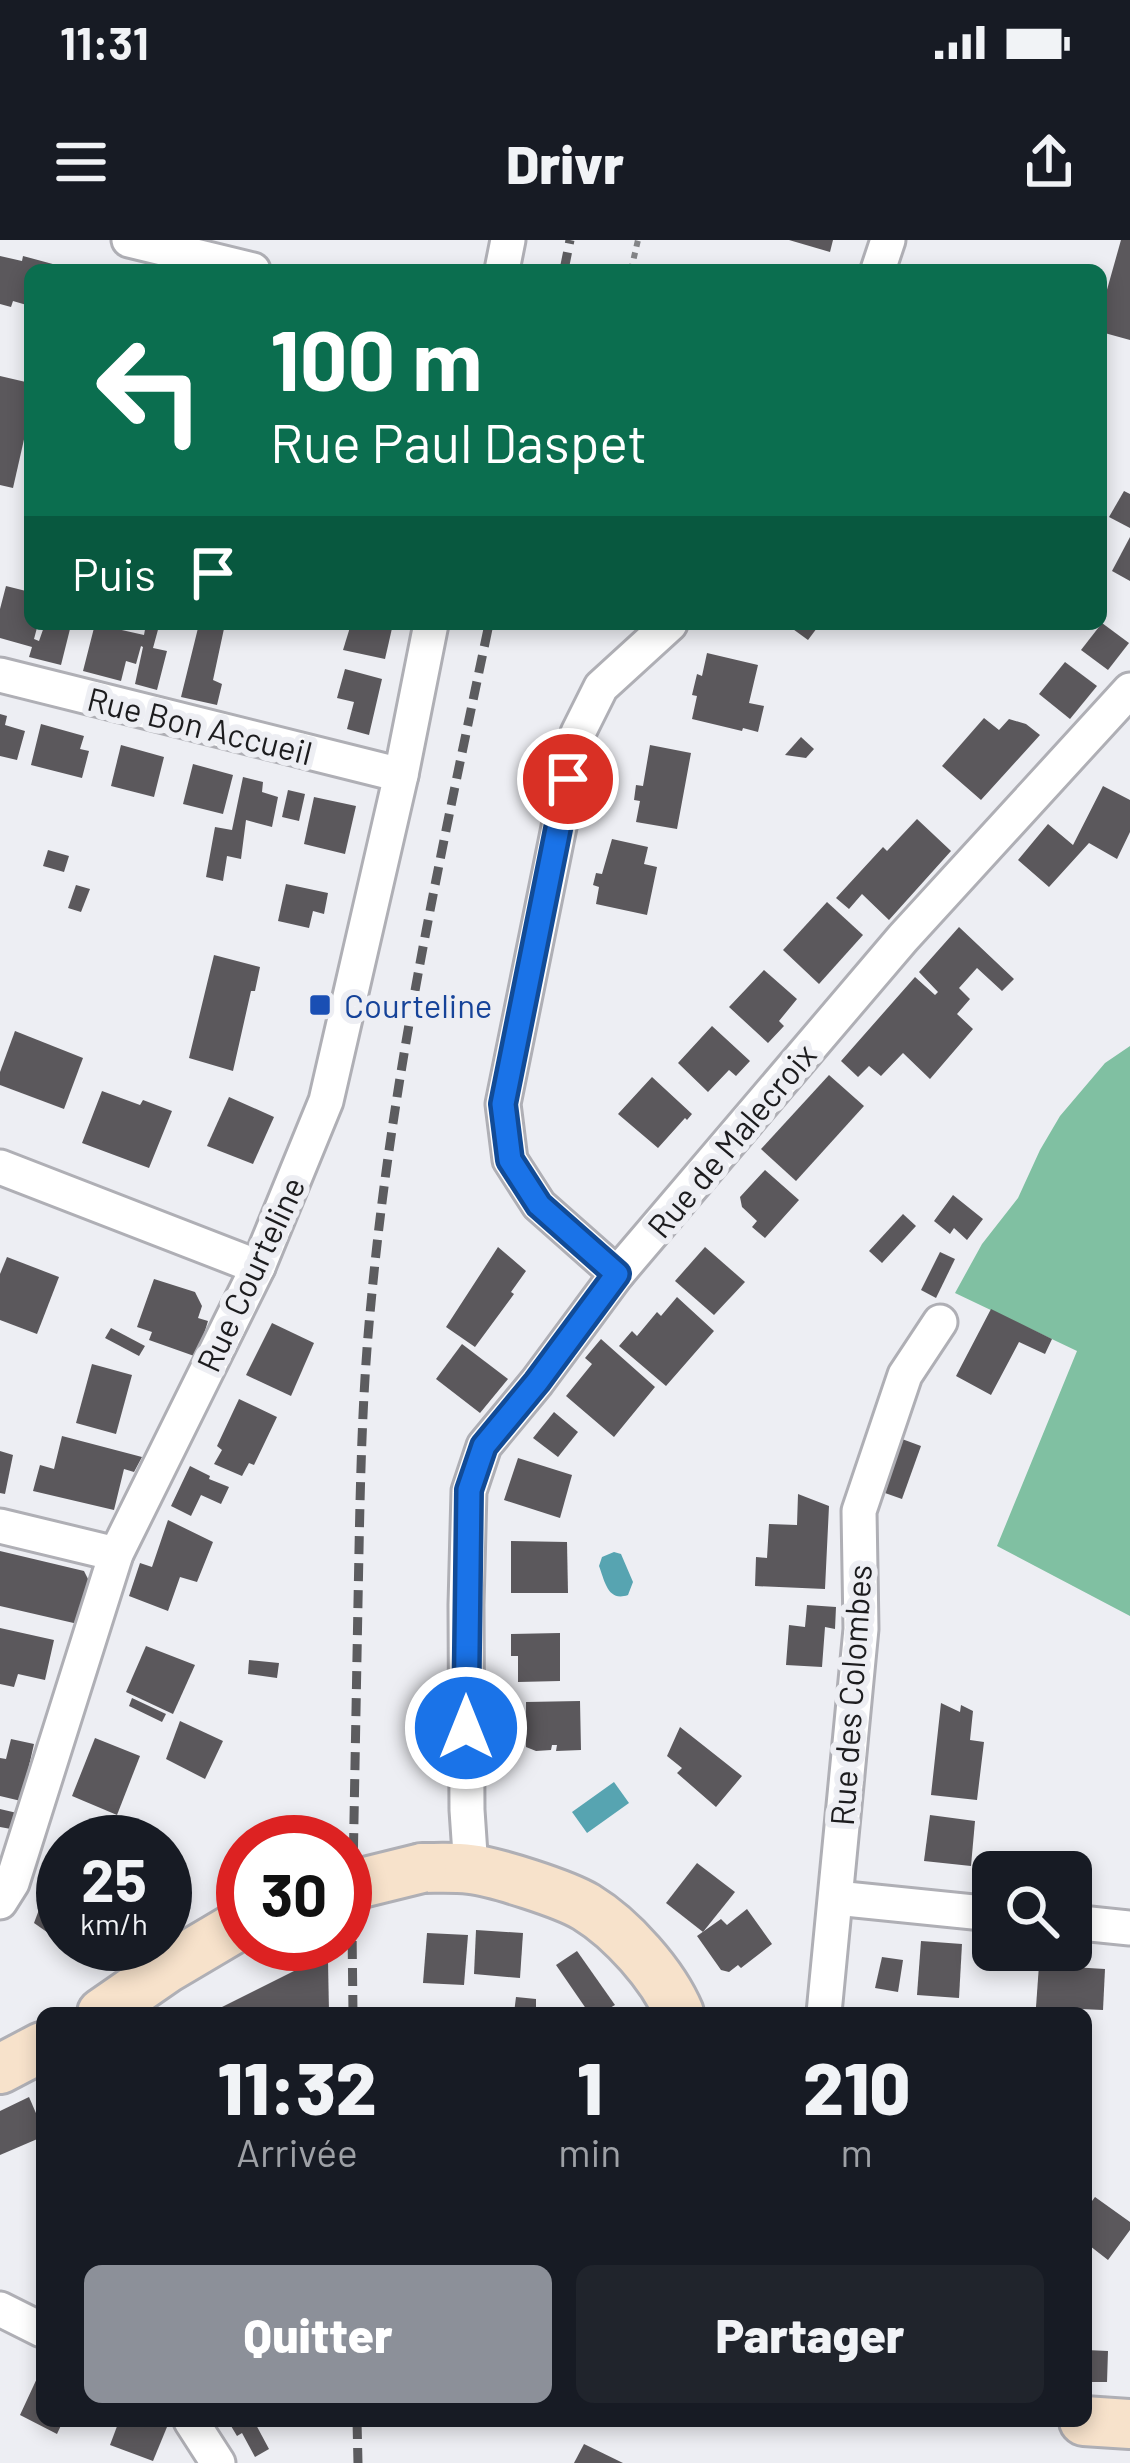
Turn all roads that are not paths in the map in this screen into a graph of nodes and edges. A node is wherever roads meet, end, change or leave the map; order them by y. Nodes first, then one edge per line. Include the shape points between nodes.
1 (129, 240) edge
2 (228, 264) edge
3 (430, 630) edge
4 (663, 630) edge
5 (0, 675) edge
6 (1130, 690) edge
7 (401, 775) junction
8 (0, 1167) edge
9 (258, 1267) junction
10 (617, 1274) junction
11 (940, 1322) dead end
12 (0, 1526) edge
13 (116, 1553) junction
14 (471, 1869) junction
15 (372, 1881) edge
16 (836, 1898) junction
17 (0, 1902) edge
18 (972, 1912) edge
19 (1092, 1924) edge
20 (1130, 1928) edge
21 (216, 1938) edge
22 (111, 2007) edge
23 (676, 2007) edge
24 (825, 2007) edge
25 (36, 2050) edge
26 (0, 2069) edge
27 (0, 2309) edge
28 (36, 2327) edge
29 (1092, 2422) edge
30 (1130, 2424) edge
31 (195, 2427) edge
32 (218, 2463) edge

1 - 2 street
3 - 7 street, Rue Courteline
4 - 10 street via 601,687 578,733 503,1104 510,1160 539,1205
5 - 7 street, Rue Bon Accueil
6 - 10 street, Rue de Malecroix via 903,938
7 - 9 street, Rue Courteline via 326,1102
8 - 9 street
9 - 13 street, Rue Courteline
10 - 14 street, Rue de Malecroix via 484,1446 469,1490
11 - 16 street, Rue des Colombes via 904,1375 859,1510 861,1629
12 - 13 street
13 - 17 street, Rue Courteline
14 - 15 main road, bridge via 422,1868
14 - 23 main road via 585,1906 644,1956
16 - 18 street
16 - 24 street, Rue des Colombes
19 - 20 street
21 - 22 main road
25 - 26 main road
27 - 28 street
29 - 30 main road
31 - 32 street

